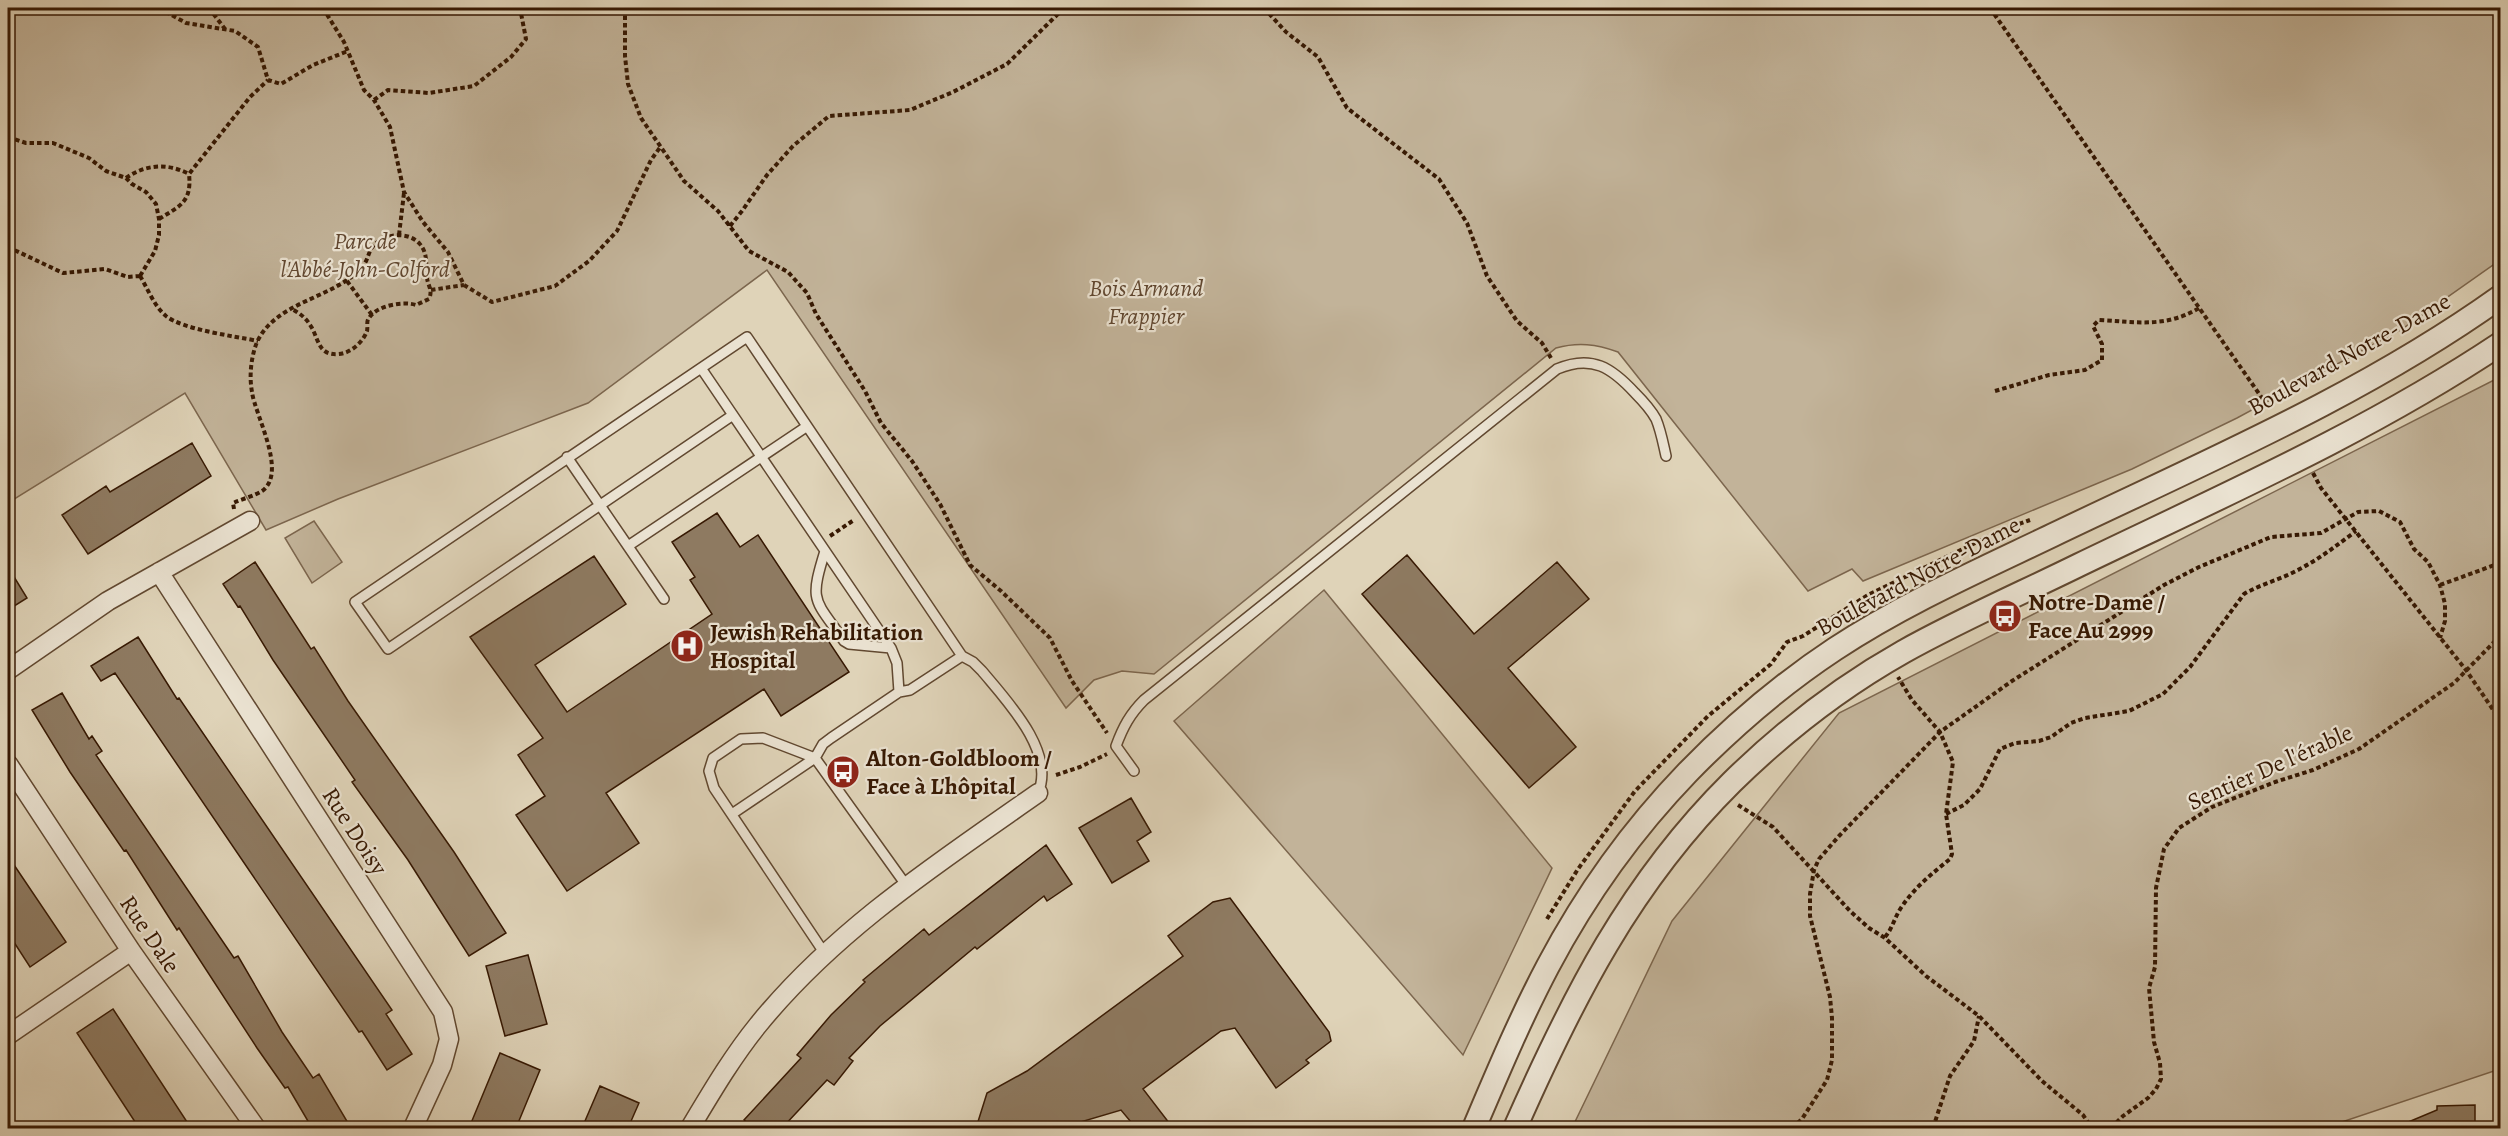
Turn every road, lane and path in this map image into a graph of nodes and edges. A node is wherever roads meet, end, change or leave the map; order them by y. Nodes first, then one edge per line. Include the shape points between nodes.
1 (159, 8) edge
2 (209, 8) edge
3 (323, 8) edge
4 (520, 8) edge
5 (626, 8) edge
6 (1064, 8) edge
7 (1264, 8) edge
8 (1990, 8) edge
9 (225, 30) junction
10 (348, 51) junction
11 (268, 80) junction
12 (374, 100) junction
13 (8, 137) edge
14 (661, 146) junction
15 (189, 174) junction
16 (126, 177) junction
17 (404, 192) junction
18 (159, 219) junction
19 (730, 226) junction
20 (399, 235) junction
21 (8, 246) edge
22 (140, 276) junction
23 (347, 280) junction
24 (464, 285) junction
25 (431, 290) junction
26 (2500, 297) edge
27 (2199, 308) junction
28 (292, 309) junction
29 (372, 315) junction
30 (258, 341) junction
31 (2500, 344) edge
32 (701, 368) junction
33 (1557, 369) junction
34 (1995, 391) dead end
35 (2271, 411) dead end
36 (733, 415) junction
37 (806, 427) junction
38 (1666, 456) dead end
39 (567, 457) junction
40 (762, 457) junction
41 (2312, 471) dead end
42 (248, 497) dead end
43 (600, 504) junction
44 (864, 513) junction
45 (2345, 519) junction
46 (250, 521) dead end
47 (2356, 531) junction
48 (628, 546) junction
49 (822, 547) junction
50 (2500, 563) edge
51 (159, 572) junction
52 (2440, 585) junction
53 (1868, 595) dead end
54 (664, 599) dead end
55 (2500, 636) edge
56 (2440, 638) junction
57 (891, 648) junction
58 (962, 656) junction
59 (8, 670) edge
60 (2466, 670) junction
61 (1896, 673) dead end
62 (899, 692) junction
63 (2500, 720) edge
64 (1697, 726) dead end
65 (1940, 732) junction
66 (1116, 746) junction
67 (815, 758) junction
68 (8, 764) edge
69 (1134, 771) dead end
70 (1041, 785) junction
71 (1734, 801) dead end
72 (732, 814) junction
73 (1946, 814) junction
74 (1814, 870) junction
75 (906, 885) junction
76 (1885, 938) junction
77 (131, 951) junction
78 (825, 954) junction
79 (1979, 1016) junction
80 (8, 1035) edge
81 (256, 1128) edge
82 (413, 1128) edge
83 (690, 1128) edge
84 (1474, 1128) edge
85 (1515, 1128) edge
86 (1792, 1128) edge
87 (1933, 1128) edge
88 (2092, 1128) edge
89 (2111, 1128) edge

1 - 9 path via 186,23
2 - 9 path
3 - 10 path
4 - 12 path via 526,39 482,82 429,93 388,90
5 - 14 path via 628,84 641,118
6 - 19 path via 1007,64 953,92 910,110 829,116 766,175
7 - 33 path via 1318,57 1347,108 1439,178 1467,223 1487,276 1517,321 1542,343
8 - 27 path
9 - 11 path via 235,31 258,47
10 - 11 path via 281,84
10 - 12 path via 364,90
11 - 15 path
12 - 17 path via 390,127
13 - 16 path via 26,143 53,143 89,158 106,171
14 - 19 path via 684,181
14 - 24 path via 617,231 571,276 555,286 492,302
15 - 16 path via 175,167 153,166
15 - 18 path via 185,202
16 - 18 path via 156,204
17 - 20 path
17 - 24 path via 448,252
18 - 22 path via 155,251
19 - 66 path via 749,251 788,272 807,293 881,423 940,504 970,565 1050,638 1072,681
20 - 23 path via 376,243 362,266
20 - 25 path via 415,240 426,253 426,276
21 - 22 path via 63,273 105,269 128,277
22 - 30 path via 157,305 179,323
23 - 28 path
23 - 29 path
24 - 25 path
25 - 29 path via 429,299 423,303 402,302
26 - 84 street, Boulevard Notre-Dame via 2421,350 2319,407 1967,576 1884,620 1828,653 1766,701 1687,773 1602,878 1547,968
27 - 34 path via 2181,318 2151,323 2099,320 2093,326 2102,344 2102,360 2085,370 2049,375
27 - 35 path
28 - 29 path via 303,316 322,351 340,354 361,341
28 - 30 path via 268,327
30 - 42 path via 251,366 252,392 270,447 271,474 263,491
31 - 85 street via 2411,400 2304,457 1904,652 1797,725 1718,797 1633,901 1572,1004
32 - 36 lane
32 - 37 lane via 747,337
32 - 39 lane
33 - 38 lane via 1582,362 1596,364 1620,377 1654,416
33 - 66 lane via 1144,700 1124,725
36 - 40 lane
36 - 43 lane
37 - 40 lane
37 - 44 lane
39 - 43 lane
39 - 43 lane via 355,602 388,650
40 - 48 lane
40 - 49 lane
41 - 45 path
43 - 48 lane
44 - 49 path
44 - 58 lane
45 - 47 path
45 - 52 path via 2358,512 2379,511 2400,522
45 - 65 path via 2321,532 2264,540 2164,585 2012,681
46 - 51 street
47 - 56 path
47 - 73 path via 2294,573 2244,594 2190,667 2163,694 2129,711 2085,718 2051,737 2005,747 1997,753 1980,789 1964,805
48 - 54 lane
49 - 57 lane
49 - 57 lane via 814,592 819,605 849,644
50 - 52 path
51 - 59 street via 108,601
51 - 82 street, Rue Doisy via 443,1012 449,1039 442,1065
52 - 56 path via 2446,614
53 - 64 path, Boulevard Notre-Dame via 1787,642 1771,664
55 - 60 path
56 - 60 path
57 - 62 lane via 897,663
58 - 62 lane via 910,690
58 - 70 lane via 974,662 1024,725 1038,753
60 - 63 path
60 - 89 path, Sentier De l'érable via 2454,683 2360,749 2212,807 2188,821 2170,840 2164,849 2156,888 2155,966 2149,988 2161,1079 2148,1098
61 - 65 path via 1912,700
62 - 67 lane via 823,744
65 - 73 path via 1953,762
65 - 74 path via 1839,836
66 - 69 lane
66 - 70 path via 1099,759
67 - 72 lane
67 - 72 lane via 755,737 741,739 717,754 710,764 709,776
67 - 75 lane
68 - 77 street, Rue Dale
70 - 75 street
71 - 74 path via 1773,827
72 - 78 lane
73 - 76 path via 1950,859 1903,904
74 - 76 path via 1850,911
74 - 86 path via 1810,916 1830,997 1832,1060 1827,1080
75 - 78 street
76 - 79 path
77 - 80 street
77 - 81 street, Rue Dale
78 - 83 street via 745,1042
79 - 87 path via 1974,1041 1950,1076
79 - 88 path

